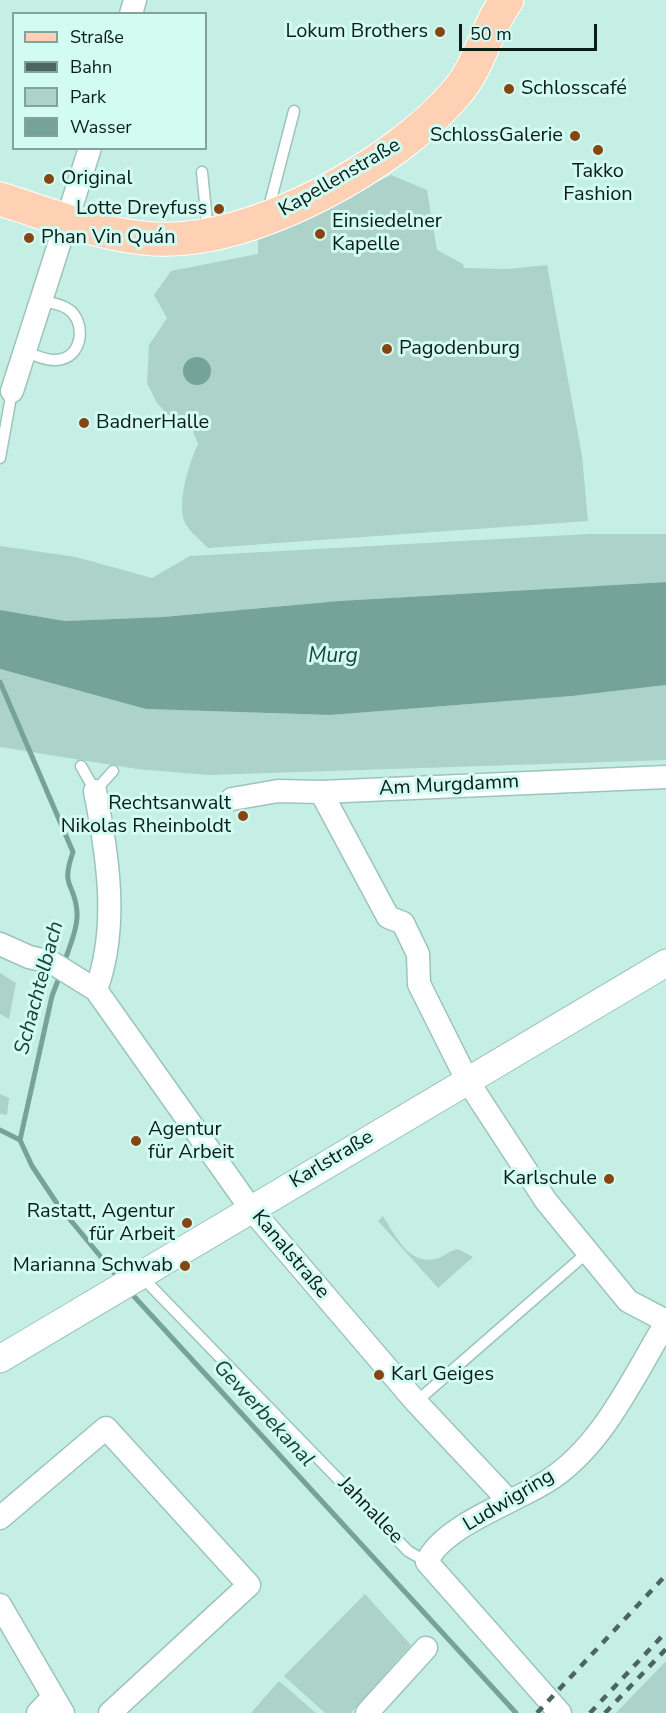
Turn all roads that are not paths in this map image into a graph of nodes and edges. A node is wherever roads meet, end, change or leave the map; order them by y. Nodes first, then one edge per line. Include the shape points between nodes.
1 (507, 0) edge
2 (294, 111) dead end
3 (89, 150) edge
4 (202, 172) dead end
5 (0, 199) edge
6 (68, 219) junction
7 (266, 220) junction
8 (208, 235) junction
9 (41, 300) junction
10 (25, 352) junction
11 (14, 395) joint
12 (0, 458) edge
13 (81, 766) dead end
14 (113, 771) dead end
15 (666, 777) edge
16 (95, 792) junction
17 (321, 792) junction
18 (232, 799) dead end
19 (0, 944) edge
20 (666, 963) edge
21 (96, 990) junction
22 (467, 1080) junction
23 (250, 1209) junction
24 (588, 1252) junction
25 (140, 1275) junction
26 (666, 1322) edge
27 (0, 1359) edge
28 (416, 1402) junction
29 (508, 1500) junction
30 (0, 1518) edge
31 (427, 1562) junction
32 (0, 1605) edge
33 (426, 1648) dead end
34 (51, 1708) edge
35 (110, 1713) edge
36 (367, 1713) edge
37 (560, 1713) edge

1 - 7 main road, Kapellenstraße via 467,78 418,131 329,189
2 - 7 lane
3 - 6 street
4 - 8 lane
5 - 6 main road, Kapellenstraße
6 - 8 main road, Kapellenstraße via 122,236 155,239
6 - 9 street
7 - 8 main road, Kapellenstraße
9 - 10 street
9 - 10 lane via 68,309 76,316 80,336 77,346 62,359
10 - 11 street
11 - 12 lane
13 - 16 lane
14 - 16 lane
15 - 17 street, Am Murgdamm
16 - 21 street via 107,876 109,933 105,966
17 - 18 street, Am Murgdamm via 278,791
17 - 22 street via 388,917 403,923 418,954 419,984
19 - 21 street, Kanalstraße via 51,962
20 - 22 street, Karlstraße
21 - 23 street, Kanalstraße
22 - 23 street, Karlstraße
22 - 24 street via 546,1202
23 - 25 street, Karlstraße
23 - 28 street, Kanalstraße
24 - 26 street via 628,1300
24 - 28 lane
25 - 27 street, Karlstraße
25 - 31 lane, Jahnallee via 408,1551
26 - 29 street, Ludwigring via 602,1427 546,1482
28 - 29 street, Kanalstraße
29 - 31 street, Ludwigring via 436,1545
30 - 35 street via 106,1428 249,1585
31 - 37 street
32 - 34 street
33 - 36 street

